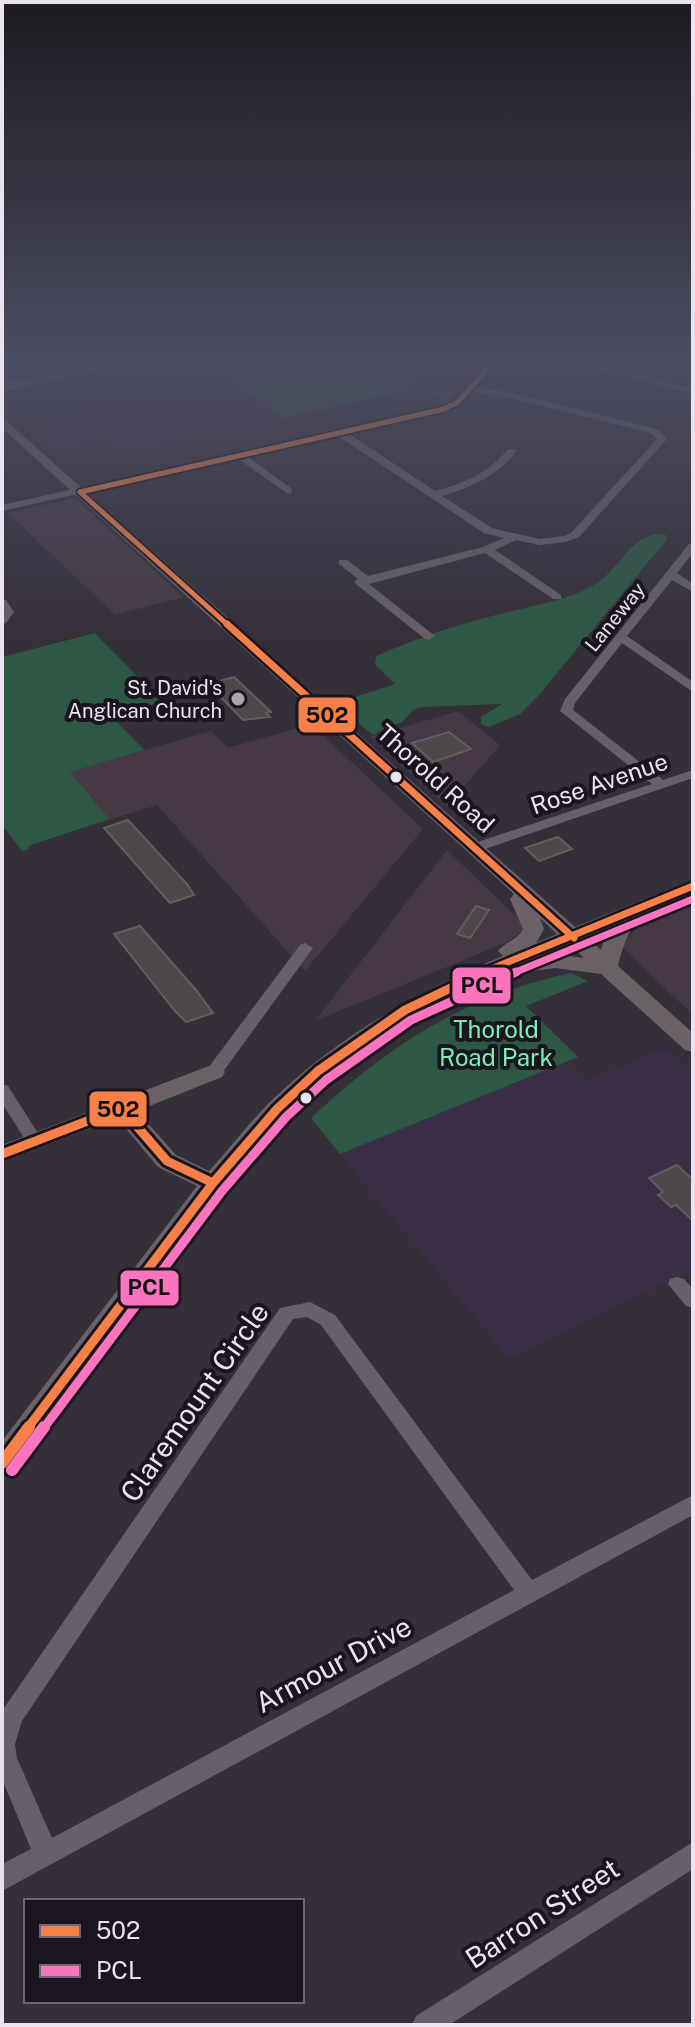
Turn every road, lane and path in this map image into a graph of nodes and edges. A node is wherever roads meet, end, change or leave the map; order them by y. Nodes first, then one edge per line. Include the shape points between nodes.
1 (40, 456) edge
2 (240, 456) joint
3 (375, 456) edge
4 (509, 456) edge
5 (647, 456) edge
6 (288, 491) dead end
7 (80, 492) junction
8 (433, 495) junction
9 (2, 508) edge
10 (512, 538) junction
11 (693, 546) edge
12 (487, 549) junction
13 (343, 562) dead end
14 (672, 575) junction
15 (367, 581) junction
16 (693, 589) edge
17 (557, 597) dead end
18 (4, 604) edge
19 (2, 620) edge
20 (429, 636) dead end
21 (622, 638) junction
22 (693, 688) edge
23 (693, 774) edge
24 (662, 785) junction
25 (474, 848) junction
26 (510, 880) junction
27 (693, 886) edge
28 (636, 911) junction
29 (574, 938) junction
30 (305, 948) dead end
31 (612, 972) junction
32 (468, 978) junction
33 (693, 1045) edge
34 (214, 1072) joint
35 (2, 1090) edge
36 (121, 1108) junction
37 (35, 1142) junction
38 (2, 1154) edge
39 (213, 1183) junction
40 (677, 1284) dead end
41 (693, 1301) edge
42 (2, 1463) edge
43 (693, 1504) edge
44 (528, 1592) junction
45 (46, 1854) junction
46 (693, 1854) edge
47 (2, 1878) edge
48 (425, 2025) edge

1 - 7 street, Thorold Road
2 - 6 street
2 - 7 street
3 - 8 street
4 - 8 street via 487,476
5 - 10 street via 575,535 553,542
7 - 9 street
7 - 25 street, Thorold Road
8 - 10 street via 480,528
10 - 12 street
11 - 14 street, Laneway
12 - 15 street
12 - 17 street
13 - 15 street
14 - 16 street
14 - 21 street, Laneway
15 - 20 street via 360,582
18 - 19 street via 8,612
21 - 22 street
21 - 24 street, Laneway via 566,711
23 - 24 street, Rose Avenue
24 - 25 street, Rose Avenue
25 - 26 street, Thorold Road
26 - 29 street, Thorold Road
26 - 32 street via 535,932
27 - 28 street
28 - 29 street
28 - 31 street via 615,936
29 - 31 street, Thorold Road
29 - 32 street
30 - 34 street
31 - 32 street via 548,962
31 - 33 street, Thorold Road
32 - 39 street via 405,1010 318,1071
34 - 36 street
35 - 37 street
36 - 37 street
36 - 39 street via 167,1161
37 - 38 street
39 - 42 street
40 - 41 street
43 - 44 street, Armour Drive
44 - 45 street, Armour Drive
44 - 45 street, Claremount Circle via 328,1320 310,1309 287,1313 12,1716 3,1744 5,1758
45 - 47 street, Armour Drive
46 - 48 street, Barron Street

